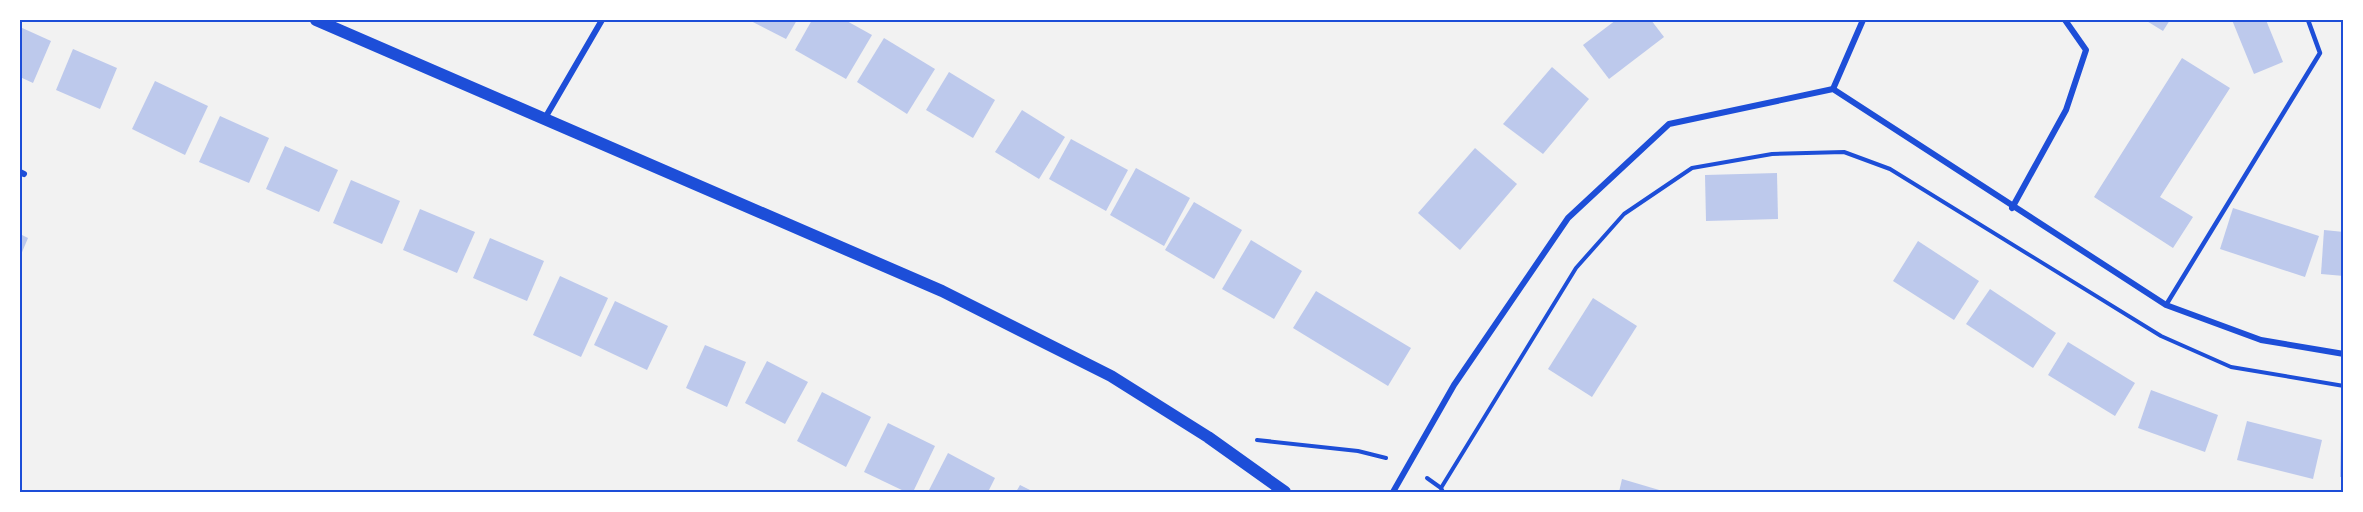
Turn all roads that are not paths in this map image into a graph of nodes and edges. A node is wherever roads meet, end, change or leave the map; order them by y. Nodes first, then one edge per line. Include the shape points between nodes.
1 (316, 20) edge
2 (602, 20) edge
3 (1863, 20) edge
4 (2066, 20) edge
5 (2308, 20) edge
6 (1833, 89) junction
7 (545, 118) junction
8 (2012, 207) junction
9 (2166, 305) junction
10 (2343, 354) edge
11 (1285, 492) edge
12 (1393, 492) edge

1 - 7 main road
2 - 7 street
3 - 6 street
4 - 8 street via 2086,50 2066,110
5 - 9 lane via 2320,53
6 - 8 street
6 - 12 street via 1669,124 1568,218 1454,385
7 - 11 main road via 942,291 1111,376 1208,437
8 - 9 street
9 - 10 street via 2261,340

